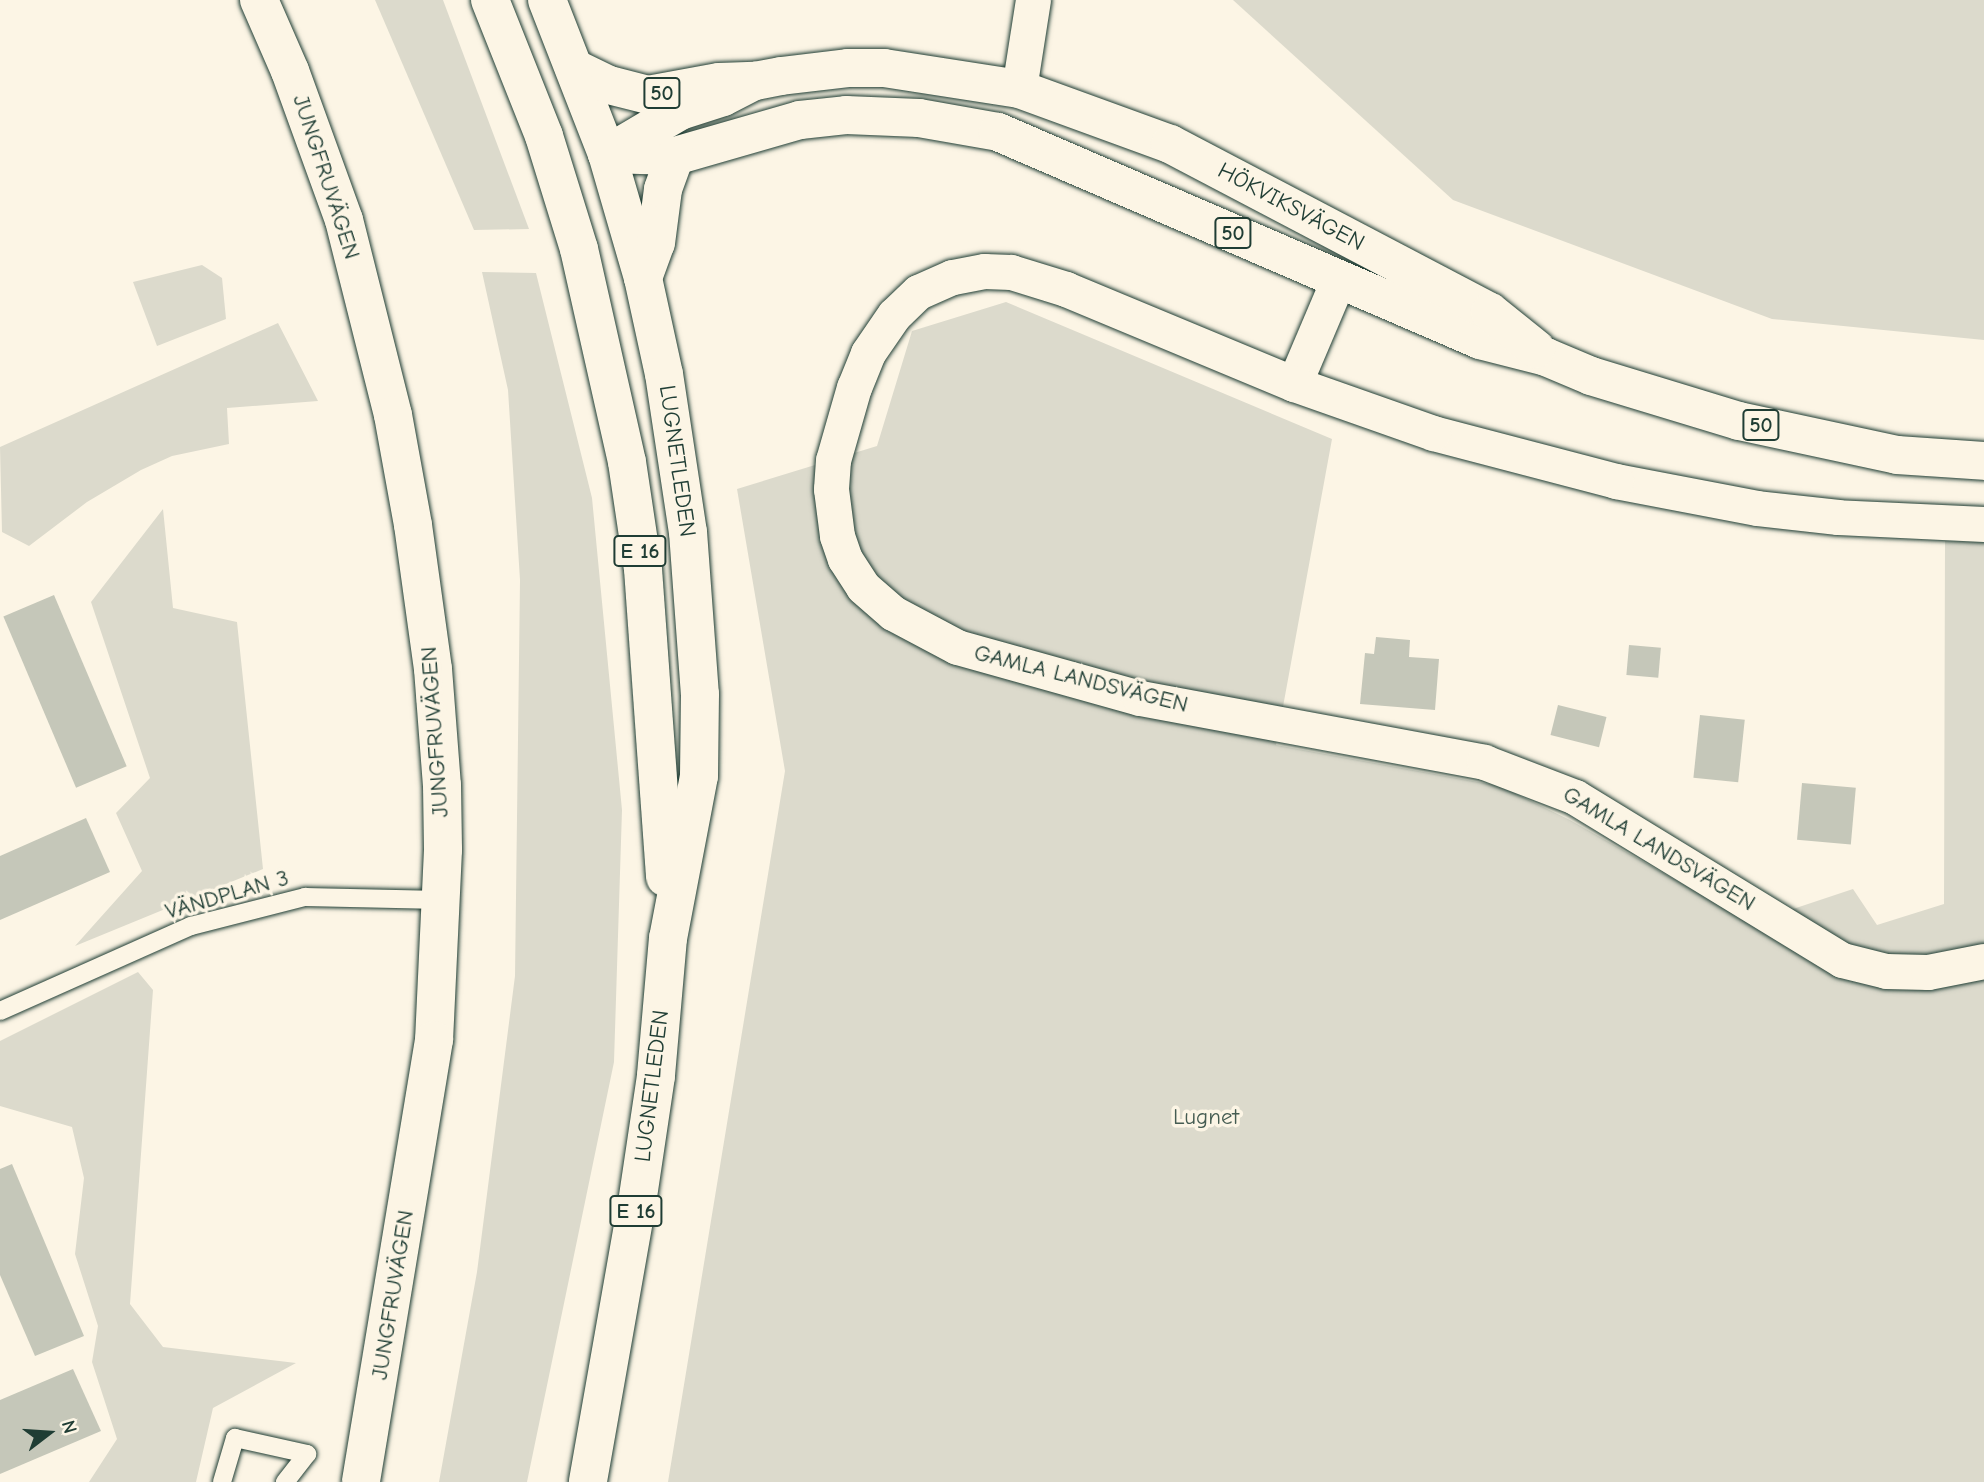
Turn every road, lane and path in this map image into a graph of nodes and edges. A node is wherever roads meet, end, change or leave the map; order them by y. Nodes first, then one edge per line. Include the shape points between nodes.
1 (259, 0) edge
2 (490, 0) edge
3 (547, 0) edge
4 (1032, 0) edge
5 (575, 68) junction
6 (755, 81) junction
7 (1020, 89) junction
8 (1010, 137) junction
9 (607, 154) junction
10 (675, 156) junction
11 (556, 172) junction
12 (1357, 242) junction
13 (643, 278) junction
14 (1339, 278) junction
15 (1546, 357) junction
16 (1294, 384) junction
17 (1984, 461) edge
18 (1984, 524) edge
19 (441, 900) junction
20 (668, 938) junction
21 (1984, 961) edge
22 (0, 1011) edge
23 (222, 1482) edge
24 (285, 1482) edge
25 (361, 1482) edge
26 (588, 1482) edge

1 - 19 main road, JUNGFRUVÄGEN via 344,220 393,415 433,668 442,785
2 - 11 main road, LUGNETLEDEN / E 16
3 - 5 main road, LUGNETLEDEN / E 16
4 - 7 street
5 - 6 main road, 50 via 609,85 648,95 719,82
5 - 9 main road, LUGNETLEDEN / E 16
6 - 7 main road, HÖKVIKSVÄGEN / 50 via 848,68 884,68
6 - 9 main road, HÖKVIKSVÄGEN / 50 via 680,111
7 - 8 main road
7 - 12 main road, HÖKVIKSVÄGEN / 50 via 1170,144
8 - 10 main road, HÖKVIKSVÄGEN / 50 via 919,118 846,115 788,123
8 - 14 main road, HÖKVIKSVÄGEN / 50
9 - 10 main road, HÖKVIKSVÄGEN / 50
9 - 11 main road
9 - 13 main road, LUGNETLEDEN / E 16
10 - 13 main road via 663,189 656,243
11 - 20 main road, LUGNETLEDEN / E 16 via 596,317 643,569
12 - 14 main road
12 - 15 main road, HÖKVIKSVÄGEN / 50 via 1490,312
13 - 20 main road, LUGNETLEDEN / E 16 via 664,374 688,532 700,694 699,776
14 - 15 main road, HÖKVIKSVÄGEN / 50 via 1480,340
14 - 16 street
15 - 17 main road, HÖKVIKSVÄGEN / 50 via 1591,376 1739,421 1897,454
16 - 18 street, GAMLA LANDSVÄGEN via 1433,433 1616,481 1757,508
16 - 21 street, GAMLA LANDSVÄGEN via 1066,289 1011,272 951,277 918,292 894,315 858,375 832,460 837,536 845,559 863,587 893,613 957,647 1140,698 1484,762 1575,796 1842,960 1886,971 1928,972
19 - 22 lane, VÄNDPLAN 3 via 305,897 191,926
19 - 25 main road, JUNGFRUVÄGEN via 434,1040
20 - 26 main road, LUGNETLEDEN / E 16 via 656,1076
23 - 24 lane via 235,1438 307,1454

